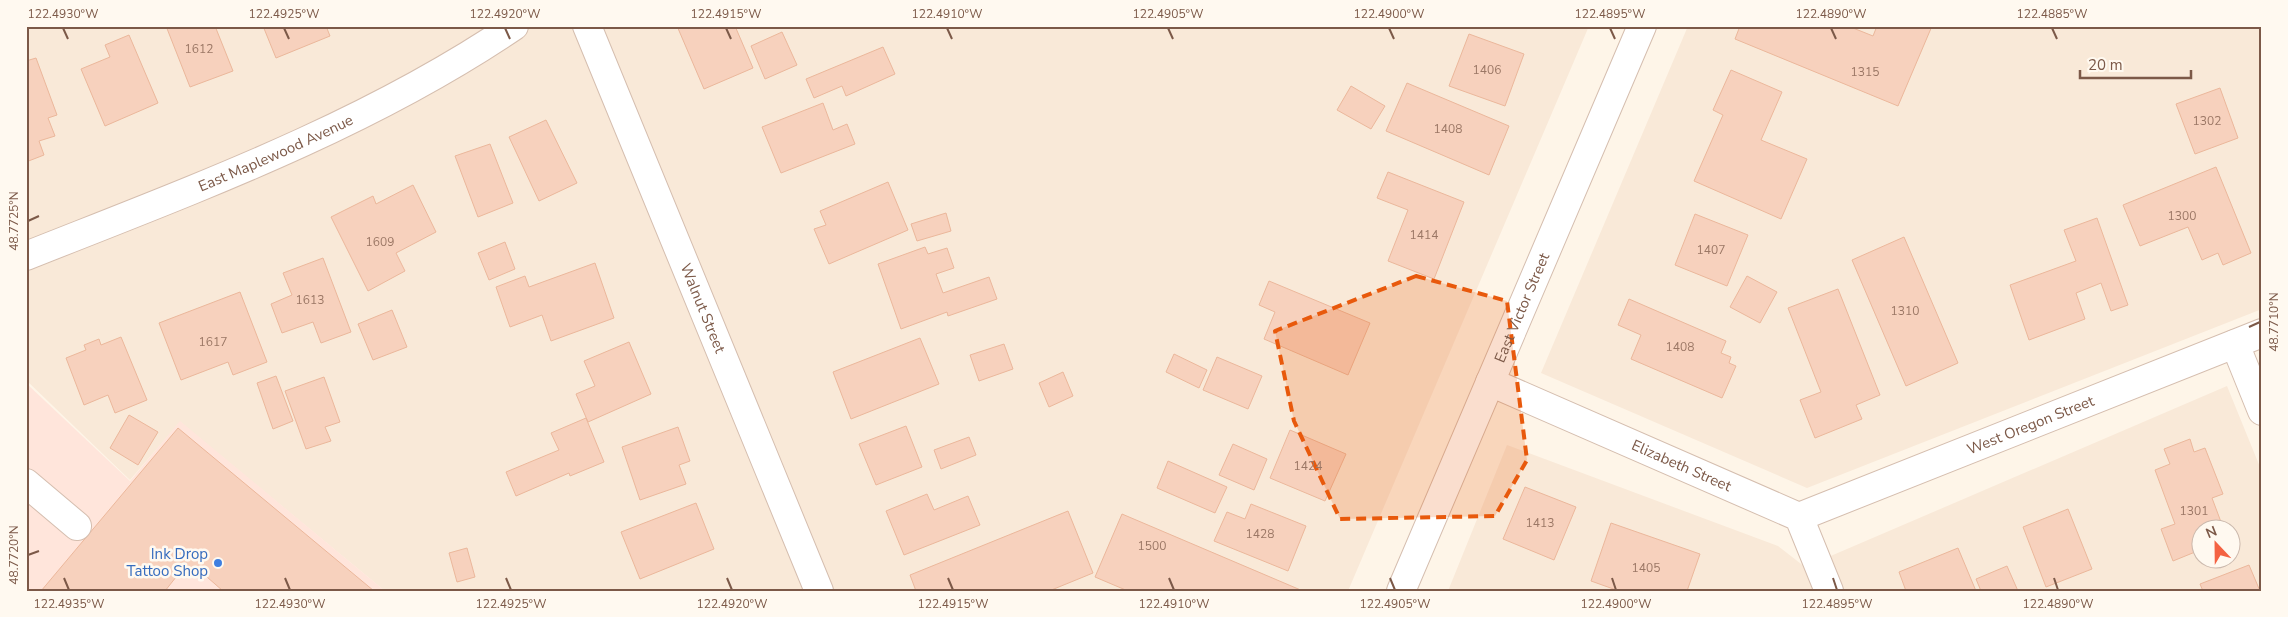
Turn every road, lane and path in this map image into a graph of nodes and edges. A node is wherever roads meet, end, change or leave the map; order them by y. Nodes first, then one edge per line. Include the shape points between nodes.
1 (514, 26) edge
2 (588, 26) edge
3 (1642, 26) edge
4 (26, 256) edge
5 (2262, 333) edge
6 (2235, 344) junction
7 (1490, 382) junction
8 (2262, 411) edge
9 (26, 483) edge
10 (1799, 517) junction
11 (78, 526) dead end
12 (819, 591) edge
13 (1401, 591) edge
14 (1829, 591) edge

1 - 4 street, East Maplewood Avenue via 457,62 301,142 238,171
2 - 12 street, Walnut Street
3 - 7 street, East Victor Street
5 - 6 street, West Oregon Street
6 - 8 street
6 - 10 street, West Oregon Street
7 - 10 street, Elizabeth Street
7 - 13 street, East Victor Street
9 - 11 street
10 - 14 street

